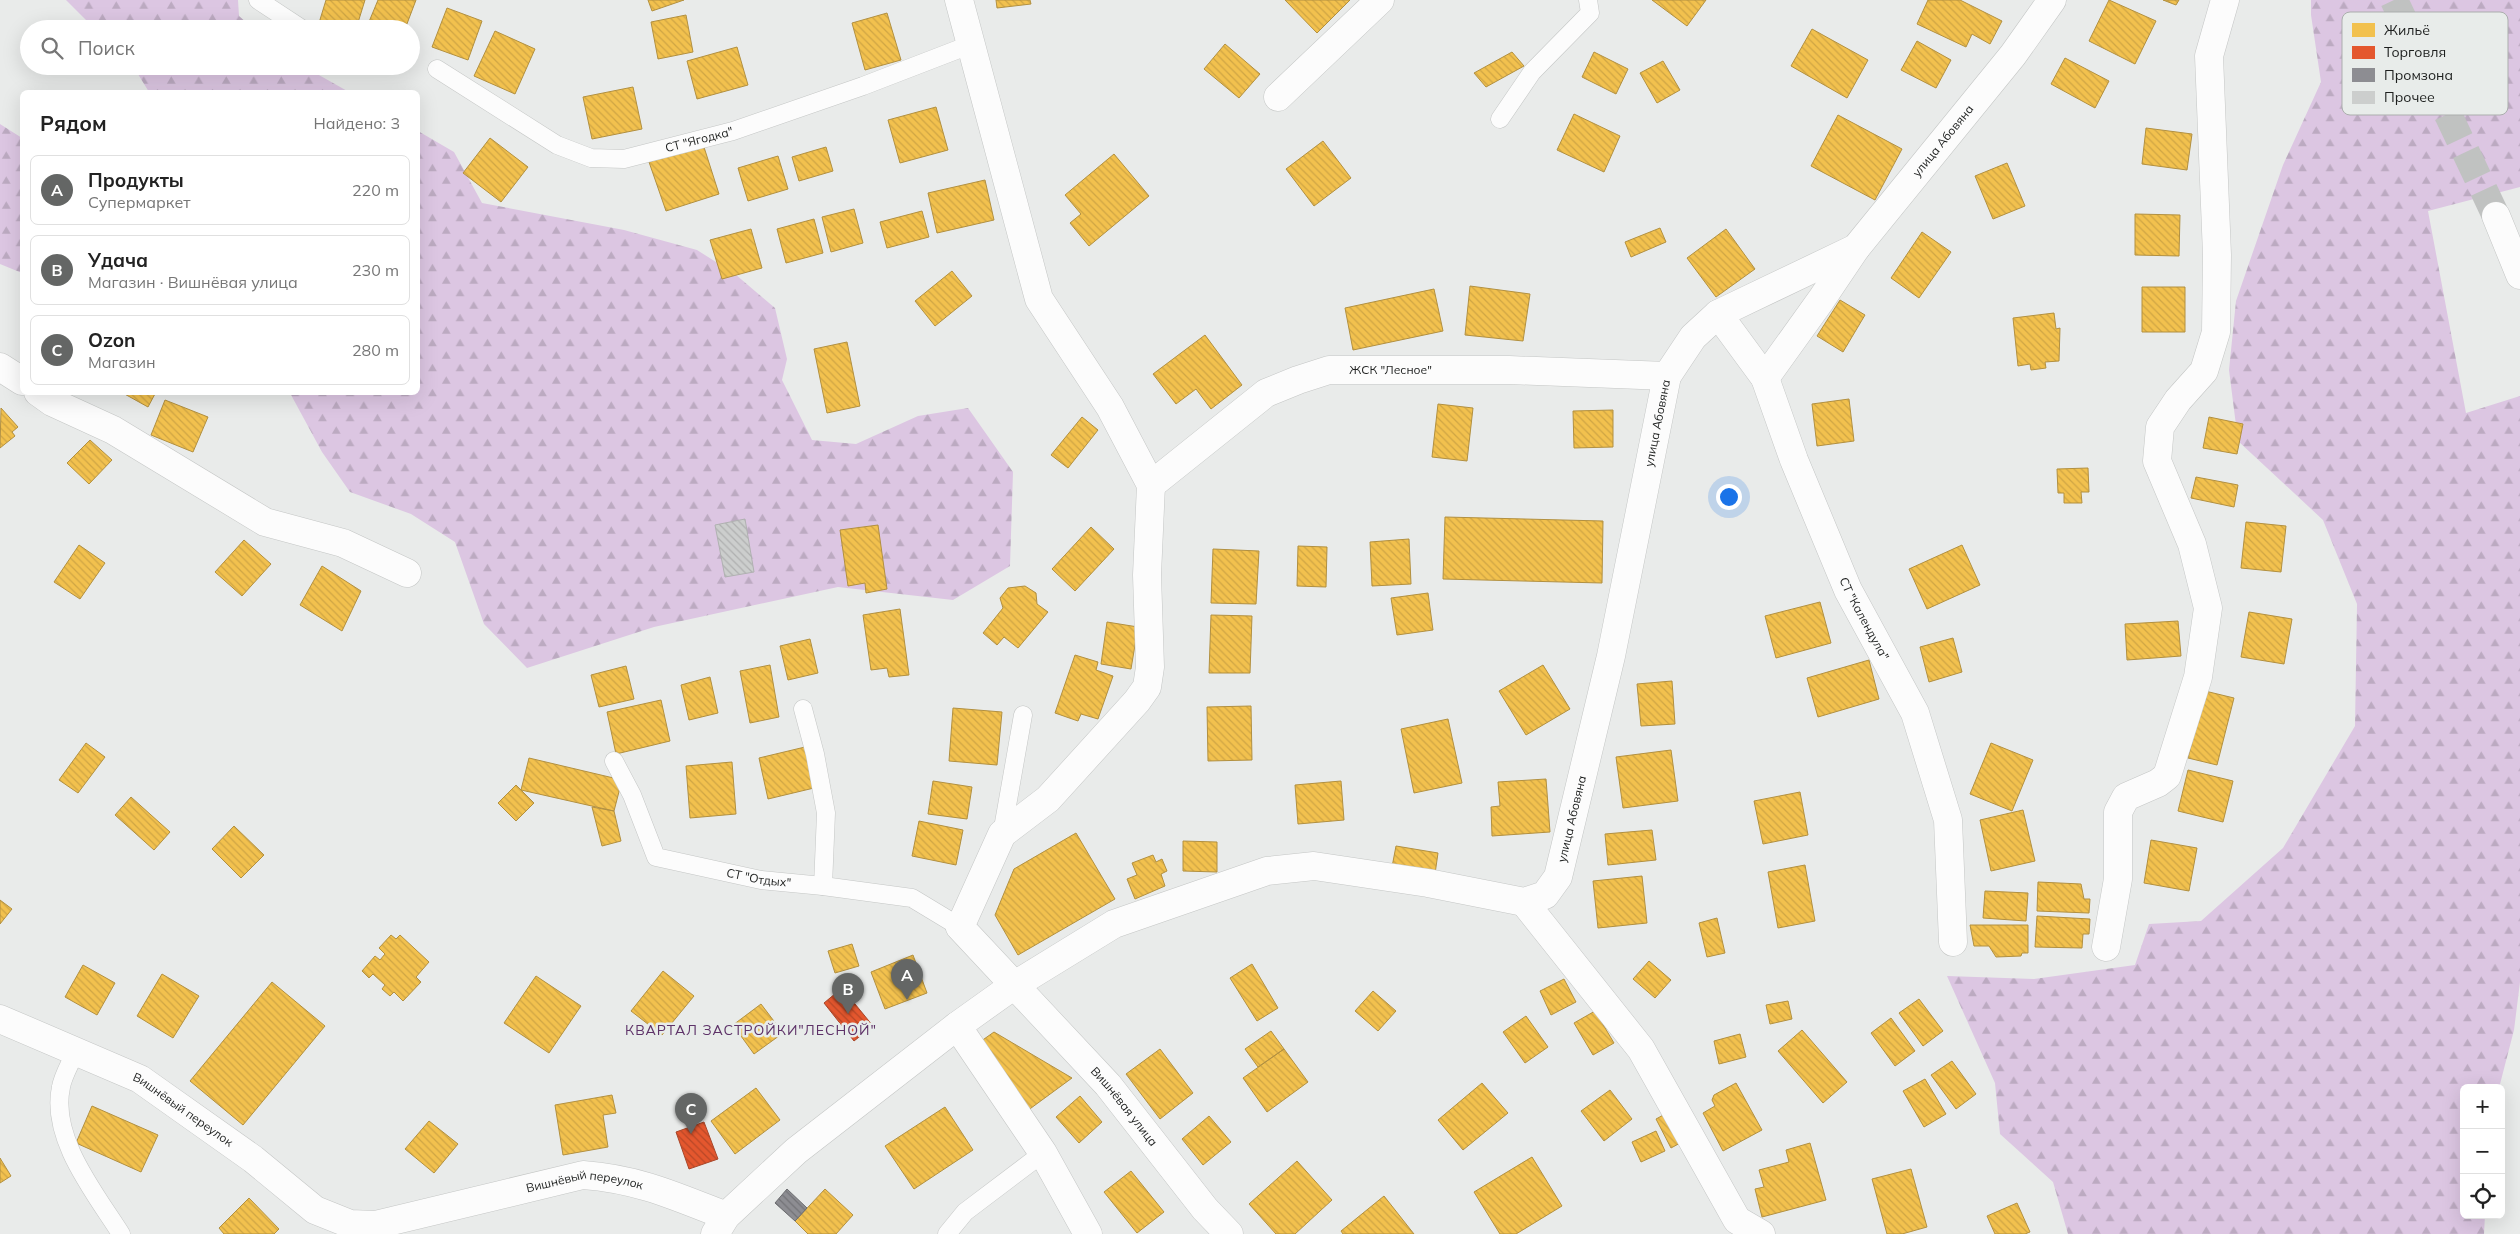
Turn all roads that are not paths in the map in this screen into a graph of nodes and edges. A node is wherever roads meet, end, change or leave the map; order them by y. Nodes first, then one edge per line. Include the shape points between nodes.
1 (258, 0) edge
2 (959, 0) edge
3 (1380, 0) edge
4 (2052, 0) edge
5 (2225, 0) edge
6 (1593, 4) edge
7 (288, 20) edge
8 (972, 44) junction
9 (437, 70) dead end
10 (1278, 97) dead end
11 (1500, 119) dead end
12 (2496, 216) tunnel mouth
13 (1856, 248) junction
14 (2520, 275) edge
15 (1718, 314) junction
16 (0, 367) edge
17 (1667, 376) junction
18 (1765, 378) junction
19 (20, 380) edge
20 (42, 395) edge
21 (1150, 485) junction
22 (407, 573) dead end
23 (803, 709) dead end
24 (1023, 715) dead end
25 (614, 761) dead end
26 (1002, 834) junction
27 (823, 886) junction
28 (1524, 902) junction
29 (960, 928) junction
30 (1953, 942) dead end
31 (2106, 947) dead end
32 (1013, 986) junction
33 (0, 1019) edge
34 (957, 1026) junction
35 (76, 1052) junction
36 (1043, 1153) junction
37 (720, 1225) edge
38 (351, 1229) edge
39 (121, 1234) edge
40 (947, 1234) edge
41 (1088, 1234) edge
42 (1229, 1234) edge
43 (1761, 1234) edge

1 - 7 lane
2 - 8 main road
3 - 10 main road
4 - 13 main road, улица Абовяна via 2013,55
5 - 31 main road via 2209,56 2218,255 2216,332 2204,371 2178,400 2160,428 2156,461 2192,544 2208,608 2198,677 2167,776 2126,797 2118,812 2118,879
6 - 11 lane via 1532,72
8 - 9 lane, СТ "Ягодка" via 733,131 624,159 591,158 557,145
8 - 21 main road via 1039,298 1110,407
12 - 14 main road
13 - 15 main road, улица Абовяна
13 - 18 main road
15 - 17 main road, улица Абовяна via 1693,336
15 - 18 main road, СТ "Календула"
16 - 19 main road
17 - 21 main road, ЖСК "Лесное" via 1509,370 1329,370 1266,393
17 - 28 main road, улица Абовяна via 1611,656 1558,876 1545,895
18 - 30 main road, СТ "Календула" via 1794,460 1848,590 1915,713 1948,820
20 - 22 main road via 113,430 265,522 343,543
21 - 26 main road via 1147,575 1150,667 1147,687 1048,799
23 - 27 lane via 826,812
24 - 26 lane
25 - 27 lane, СТ "Отдых" via 632,794 656,857 761,880
26 - 29 main road
27 - 29 lane, СТ "Отдых" via 912,898
28 - 32 main road via 1428,882 1314,866 1267,871 1114,924
28 - 43 main road via 1641,1048 1737,1220
29 - 32 main road, Вишнёвая улица
32 - 34 main road
32 - 42 main road, Вишнёвая улица via 1108,1085 1205,1209
33 - 35 main road, Вишнёвый переулок
34 - 36 main road
34 - 37 main road via 796,1151
35 - 38 main road, Вишнёвый переулок via 140,1080 253,1158 314,1210
35 - 39 lane via 61,1086 59,1103 64,1135 72,1154
36 - 40 lane via 965,1212
36 - 41 main road
37 - 38 main road, Вишнёвый переулок via 639,1182 583,1175

